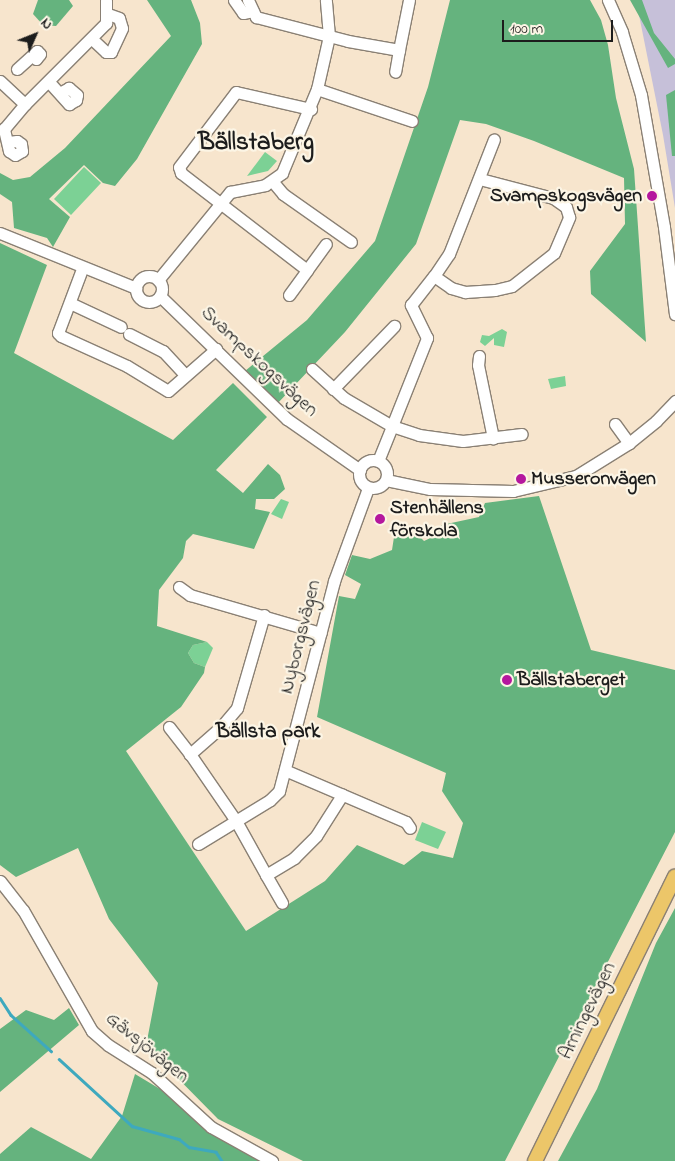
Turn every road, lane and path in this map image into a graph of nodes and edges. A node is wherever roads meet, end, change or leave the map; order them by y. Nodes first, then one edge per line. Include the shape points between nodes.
1 (106, 0) edge
2 (234, 0) edge
3 (326, 0) edge
4 (409, 0) edge
5 (608, 0) edge
6 (251, 5) edge
7 (108, 14) junction
8 (329, 36) junction
9 (92, 39) junction
10 (399, 50) junction
11 (33, 55) dead end
12 (17, 69) dead end
13 (395, 72) dead end
14 (0, 81) edge
15 (49, 82) junction
16 (317, 89) junction
17 (61, 92) dead end
18 (25, 104) junction
19 (311, 109) junction
20 (412, 121) dead end
21 (494, 139) dead end
22 (8, 142) dead end
23 (480, 180) junction
24 (273, 182) junction
25 (220, 204) junction
26 (664, 227) junction
27 (0, 233) edge
28 (351, 242) dead end
29 (326, 244) dead end
30 (82, 269) junction
31 (675, 269) edge
32 (307, 270) junction
33 (434, 276) junction
34 (158, 280) junction
35 (136, 288) junction
36 (288, 295) dead end
37 (160, 296) junction
38 (70, 303) junction
39 (675, 314) edge
40 (394, 326) dead end
41 (216, 349) junction
42 (479, 356) dead end
43 (312, 369) dead end
44 (185, 374) junction
45 (334, 389) junction
46 (675, 400) edge
47 (675, 414) edge
48 (656, 421) junction
49 (615, 424) dead end
50 (392, 426) junction
51 (522, 434) dead end
52 (493, 438) junction
53 (629, 442) junction
54 (378, 461) junction
55 (360, 470) junction
56 (386, 480) junction
57 (368, 488) junction
58 (179, 587) dead end
59 (264, 615) junction
60 (321, 633) junction
61 (169, 726) dead end
62 (190, 754) junction
63 (287, 771) junction
64 (342, 795) junction
65 (236, 821) junction
66 (410, 828) dead end
67 (198, 844) dead end
68 (266, 874) junction
69 (675, 877) edge
70 (0, 881) edge
71 (282, 903) dead end
72 (272, 1161) edge
73 (535, 1161) edge

1 - 7 street
2 - 6 street via 243,13
3 - 8 street
4 - 10 street
5 - 26 street via 641,94
6 - 8 street via 260,18
7 - 9 street via 106,23
7 - 9 street via 119,18 122,28 111,52 106,52
8 - 10 street
8 - 16 street
9 - 15 street
10 - 13 street
11 - 12 street
14 - 18 street
15 - 17 street
15 - 18 street
16 - 19 street
16 - 20 street
18 - 22 street via 4,130
19 - 24 street via 282,173
19 - 25 street via 240,92 233,95 179,167 181,173
21 - 23 street
23 - 33 street via 449,254
23 - 33 street via 553,198 566,207 569,217 554,253 512,286 495,290 465,292 451,288
24 - 25 street via 232,190
24 - 28 street via 284,194
25 - 32 street
25 - 34 street
26 - 31 street
26 - 39 street
27 - 30 street
29 - 32 street
30 - 35 street
30 - 38 street
32 - 36 street
33 - 50 street via 411,304 427,338
34 - 35 street via 146,277
34 - 37 street via 162,289
35 - 37 street via 139,297 146,302
37 - 41 street, Svampskogsvägen
38 - 44 street via 163,350
38 - 44 street via 58,333 61,336 140,373 162,391 168,392
40 - 45 street
41 - 44 street
41 - 55 street, Svampskogsvägen via 287,419
42 - 52 street via 478,365
43 - 45 street
45 - 50 street
46 - 48 street
47 - 48 street
48 - 53 street
49 - 53 street
50 - 52 street via 441,439
50 - 54 street
51 - 52 street
53 - 56 street via 576,476 513,491 430,489
54 - 55 street via 367,461
54 - 56 street via 387,470
55 - 57 street via 360,481
56 - 57 street via 378,488
57 - 60 street, Nyborgsvägen via 339,564
58 - 59 street via 190,595
59 - 60 street
59 - 62 street via 237,708
60 - 63 street, Nyborgsvägen
61 - 62 street
62 - 65 street
63 - 64 street
63 - 65 street, Nyborgsvägen via 279,790 270,800
64 - 66 street via 406,822
64 - 68 street via 316,836 294,858
65 - 67 street, Nyborgsvägen
65 - 68 street
68 - 71 street
69 - 73 main road, Arningevägen
70 - 72 street, Gävsjövägen via 22,910 92,1031 152,1073 211,1127

